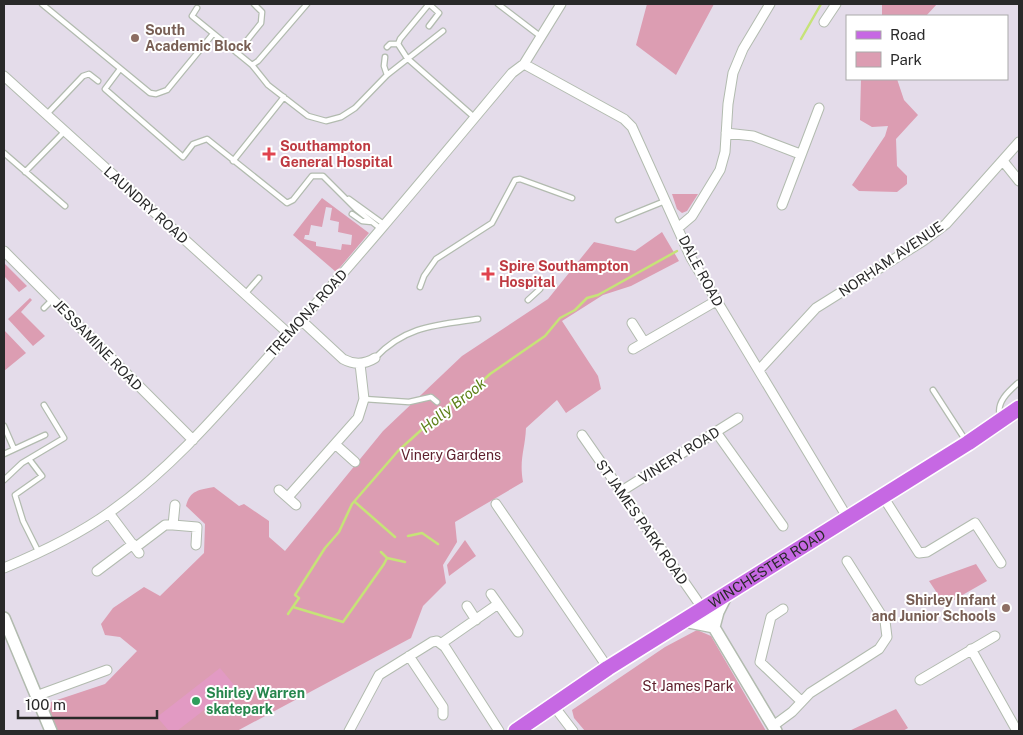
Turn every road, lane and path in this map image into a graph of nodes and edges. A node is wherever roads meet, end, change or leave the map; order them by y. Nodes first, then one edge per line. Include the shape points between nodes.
1 (42, 4) edge
2 (254, 4) edge
3 (307, 4) edge
4 (498, 4) edge
5 (561, 4) edge
6 (770, 4) edge
7 (197, 8) dead end
8 (835, 11) edge
9 (824, 22) dead end
10 (429, 26) dead end
11 (443, 31) dead end
12 (213, 34) junction
13 (540, 36) junction
14 (398, 44) junction
15 (387, 47) dead end
16 (237, 53) junction
17 (385, 57) dead end
18 (407, 58) junction
19 (524, 64) junction
20 (252, 65) junction
21 (120, 69) junction
22 (387, 75) junction
23 (4, 76) edge
24 (98, 81) dead end
25 (284, 97) junction
26 (819, 108) dead end
27 (46, 115) junction
28 (474, 118) junction
29 (64, 132) junction
30 (726, 133) junction
31 (1019, 142) edge
32 (4, 153) edge
33 (800, 154) junction
34 (233, 161) junction
35 (1002, 161) junction
36 (25, 172) junction
37 (1019, 181) edge
38 (346, 197) junction
39 (572, 198) dead end
40 (665, 201) junction
41 (782, 205) dead end
42 (65, 206) dead end
43 (352, 214) dead end
44 (618, 220) dead end
45 (373, 222) junction
46 (679, 226) junction
47 (383, 227) junction
48 (4, 250) edge
49 (259, 278) dead end
50 (420, 287) dead end
51 (540, 289) dead end
52 (245, 294) junction
53 (53, 299) junction
54 (528, 300) dead end
55 (716, 301) junction
56 (44, 308) dead end
57 (478, 319) dead end
58 (302, 320) junction
59 (632, 323) dead end
60 (289, 334) junction
61 (644, 342) junction
62 (633, 349) dead end
63 (375, 358) joint
64 (360, 364) junction
65 (759, 370) junction
66 (1018, 383) edge
67 (933, 390) dead end
68 (364, 399) junction
69 (437, 402) dead end
70 (44, 405) dead end
71 (1018, 412) edge
72 (738, 418) dead end
73 (1001, 420) junction
74 (4, 426) edge
75 (716, 432) junction
76 (45, 435) dead end
77 (582, 435) dead end
78 (193, 440) junction
79 (968, 442) junction
80 (334, 444) junction
81 (14, 449) junction
82 (4, 454) edge
83 (29, 459) junction
84 (355, 462) dead end
85 (4, 480) edge
86 (280, 490) dead end
87 (620, 492) junction
88 (882, 495) junction
89 (288, 497) junction
90 (496, 504) dead end
91 (175, 505) dead end
92 (296, 505) dead end
93 (109, 513) junction
94 (847, 517) junction
95 (173, 525) junction
96 (783, 526) dead end
97 (196, 545) dead end
98 (136, 548) junction
99 (39, 553) junction
100 (847, 561) dead end
101 (1001, 563) dead end
102 (4, 568) edge
103 (97, 571) dead end
104 (491, 594) dead end
105 (726, 594) junction
106 (498, 604) junction
107 (467, 606) dead end
108 (783, 608) dead end
109 (703, 609) junction
110 (4, 618) edge
111 (476, 620) junction
112 (684, 621) junction
113 (714, 627) junction
114 (518, 632) dead end
115 (995, 636) dead end
116 (442, 643) junction
117 (971, 649) junction
118 (409, 656) junction
119 (608, 668) junction
120 (107, 670) dead end
121 (920, 680) dead end
122 (36, 696) junction
123 (802, 701) junction
124 (553, 705) junction
125 (443, 715) dead end
126 (775, 729) edge
127 (51, 731) edge
128 (349, 731) edge
129 (500, 731) edge
130 (516, 731) edge
131 (573, 731) edge
132 (1017, 731) edge

1 - 21 lane
2 - 16 lane via 262,12 262,23
3 - 20 lane
4 - 13 lane
5 - 13 street, TREMONA ROAD
6 - 30 street via 743,49 733,73
7 - 12 lane via 192,16
8 - 9 street
10 - 14 lane via 439,13 429,4
11 - 18 lane
12 - 16 lane
12 - 21 lane via 163,93 150,93
13 - 19 street, TREMONA ROAD
14 - 15 lane
14 - 18 lane
16 - 20 lane
17 - 22 lane
18 - 22 lane
18 - 28 lane
19 - 28 street, TREMONA ROAD via 512,73
19 - 40 street, DALE ROAD via 624,119 632,127
20 - 25 lane via 261,78
21 - 34 lane via 105,89 183,157 193,144 207,139
22 - 25 lane via 362,103 334,120 316,120
23 - 27 street, LAUNDRY ROAD
24 - 27 lane via 89,74 83,76
25 - 34 lane
26 - 33 street
27 - 29 street, LAUNDRY ROAD
28 - 47 street, TREMONA ROAD
29 - 36 lane
29 - 52 street, LAUNDRY ROAD
30 - 33 street via 753,136
30 - 46 street via 720,170 692,216
31 - 35 street, NORHAM AVENUE
32 - 36 lane
33 - 41 street
34 - 38 lane via 286,202 292,200 312,176 318,175
35 - 37 street
35 - 65 street, NORHAM AVENUE via 946,224 923,242 816,308
36 - 42 lane
38 - 45 lane
38 - 47 lane
39 - 50 lane via 515,180 492,223 436,259
40 - 44 lane
40 - 46 street, DALE ROAD
43 - 45 lane via 362,221
45 - 47 lane
46 - 55 street, DALE ROAD via 691,258
47 - 58 street, TREMONA ROAD
48 - 53 street, JESSAMINE ROAD
49 - 52 lane
51 - 54 lane
52 - 60 street, LAUNDRY ROAD
53 - 56 lane
53 - 78 street, JESSAMINE ROAD
55 - 61 street
55 - 65 street, DALE ROAD
57 - 63 lane via 408,333 392,341
58 - 60 street, TREMONA ROAD
58 - 64 street via 343,359
59 - 61 street
60 - 78 street, TREMONA ROAD
61 - 62 street
63 - 64 street
64 - 68 street
65 - 94 street, DALE ROAD
66 - 73 lane via 1005,395 999,409
67 - 79 lane
68 - 69 lane via 409,402 431,397
68 - 80 street via 358,418
70 - 83 lane via 64,438
71 - 73 main road, WINCHESTER ROAD
72 - 75 street, VINERY ROAD
73 - 79 main road, WINCHESTER ROAD
74 - 81 lane
75 - 87 street, VINERY ROAD
75 - 96 street
76 - 81 lane
77 - 87 street, ST JAMES PARK ROAD
78 - 93 street, TREMONA ROAD
79 - 88 main road, WINCHESTER ROAD
80 - 84 street
80 - 89 street
81 - 82 lane
83 - 85 lane
83 - 99 lane via 42,476 15,495 23,521
86 - 89 street
87 - 109 street, ST JAMES PARK ROAD
88 - 94 main road, WINCHESTER ROAD
88 - 101 street via 919,553 927,552 975,523
89 - 92 street
90 - 119 street
91 - 95 street
93 - 98 street
93 - 99 street, TREMONA ROAD
94 - 105 main road, WINCHESTER ROAD
95 - 97 street via 197,527
95 - 98 street via 165,525
98 - 103 street
99 - 102 street, TREMONA ROAD
100 - 123 street via 864,578 888,632 886,641 879,650
104 - 106 street
105 - 109 main road, WINCHESTER ROAD
105 - 113 street
106 - 111 street
106 - 114 street
107 - 111 street
108 - 123 street via 771,617 760,662
109 - 112 main road, WINCHESTER ROAD
109 - 113 street
110 - 122 street
111 - 116 street
112 - 113 street
112 - 119 main road, WINCHESTER ROAD
113 - 126 street
115 - 117 street
116 - 118 street via 432,642
116 - 129 street
117 - 121 street
117 - 132 street
118 - 125 street via 443,707
118 - 128 street via 379,675
119 - 124 main road, WINCHESTER ROAD
120 - 122 street
122 - 127 street
123 - 126 street
124 - 130 main road, WINCHESTER ROAD
124 - 131 street

